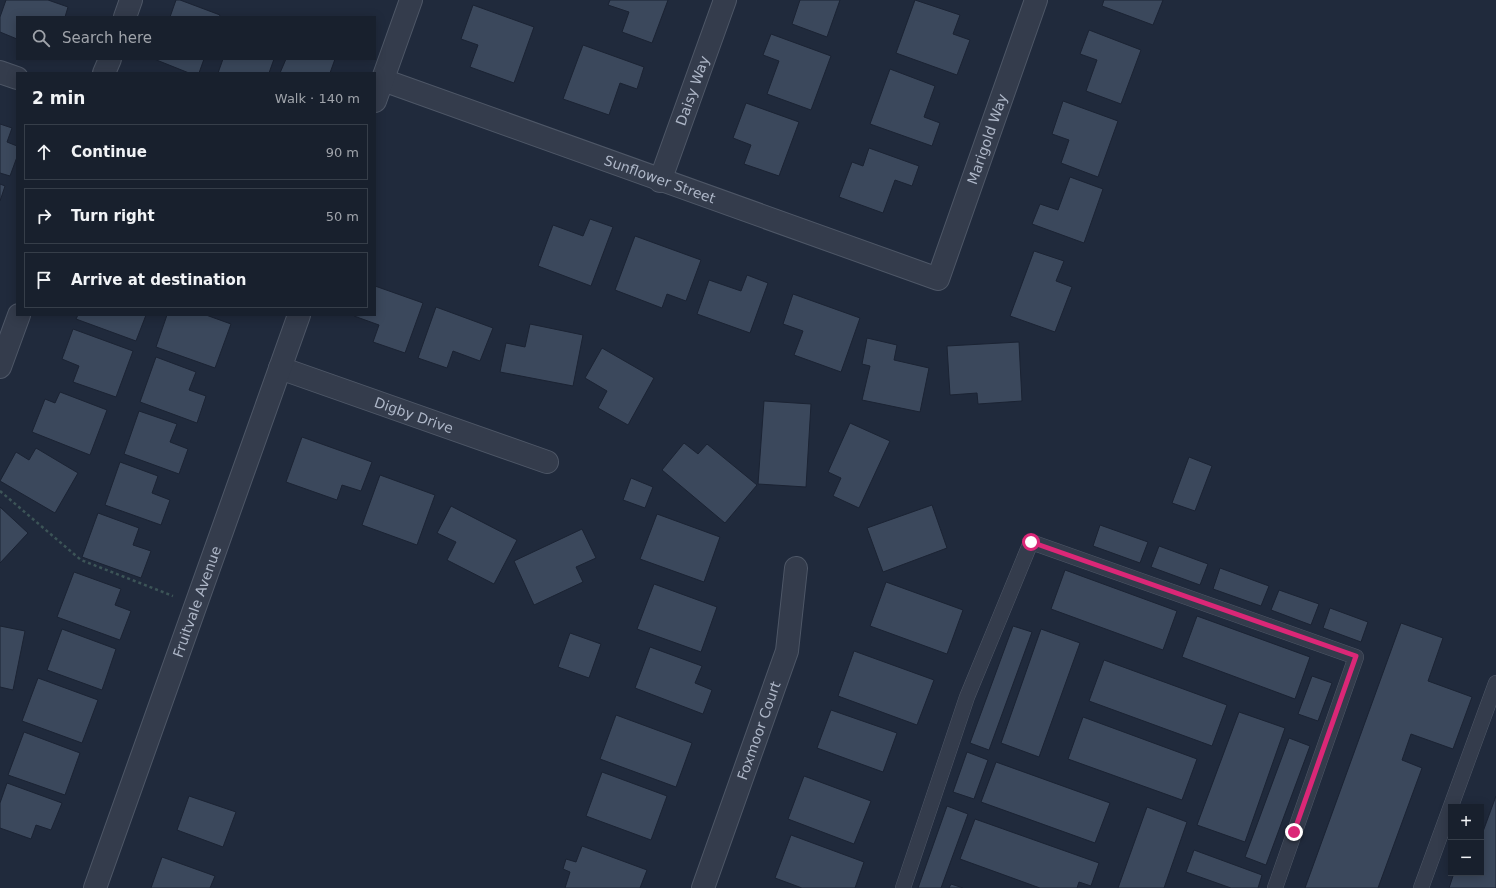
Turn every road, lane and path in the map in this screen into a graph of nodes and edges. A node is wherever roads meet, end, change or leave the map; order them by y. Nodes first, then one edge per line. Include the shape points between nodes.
1 (131, 0) edge
2 (411, 0) edge
3 (725, 0) edge
4 (1036, 0) edge
5 (125, 16) edge
6 (110, 60) edge
7 (0, 72) edge
8 (104, 72) edge
9 (16, 78) edge
10 (382, 80) junction
11 (376, 98) edge
12 (660, 181) junction
13 (938, 279) joint
14 (19, 316) edge
15 (299, 316) edge
16 (0, 367) edge
17 (280, 368) junction
18 (547, 462) dead end
19 (0, 491) edge
20 (796, 568) dead end
21 (176, 597) dead end
22 (1496, 683) edge
23 (95, 888) edge
24 (703, 888) edge
25 (902, 888) edge
26 (1274, 888) edge
27 (1421, 888) edge

1 - 5 street
2 - 10 street
3 - 12 street, Daisy Way
4 - 13 street, Marigold Way
6 - 8 street
7 - 9 street
10 - 11 street
10 - 12 street, Sunflower Street
12 - 13 street, Sunflower Street
14 - 16 street
15 - 17 street, Fruitvale Avenue
17 - 18 street, Digby Drive
17 - 23 street, Fruitvale Avenue
19 - 21 path via 81,560
20 - 24 street, Foxmoor Court via 787,651
22 - 27 lane
25 - 26 lane via 967,697 1031,542 1356,656

